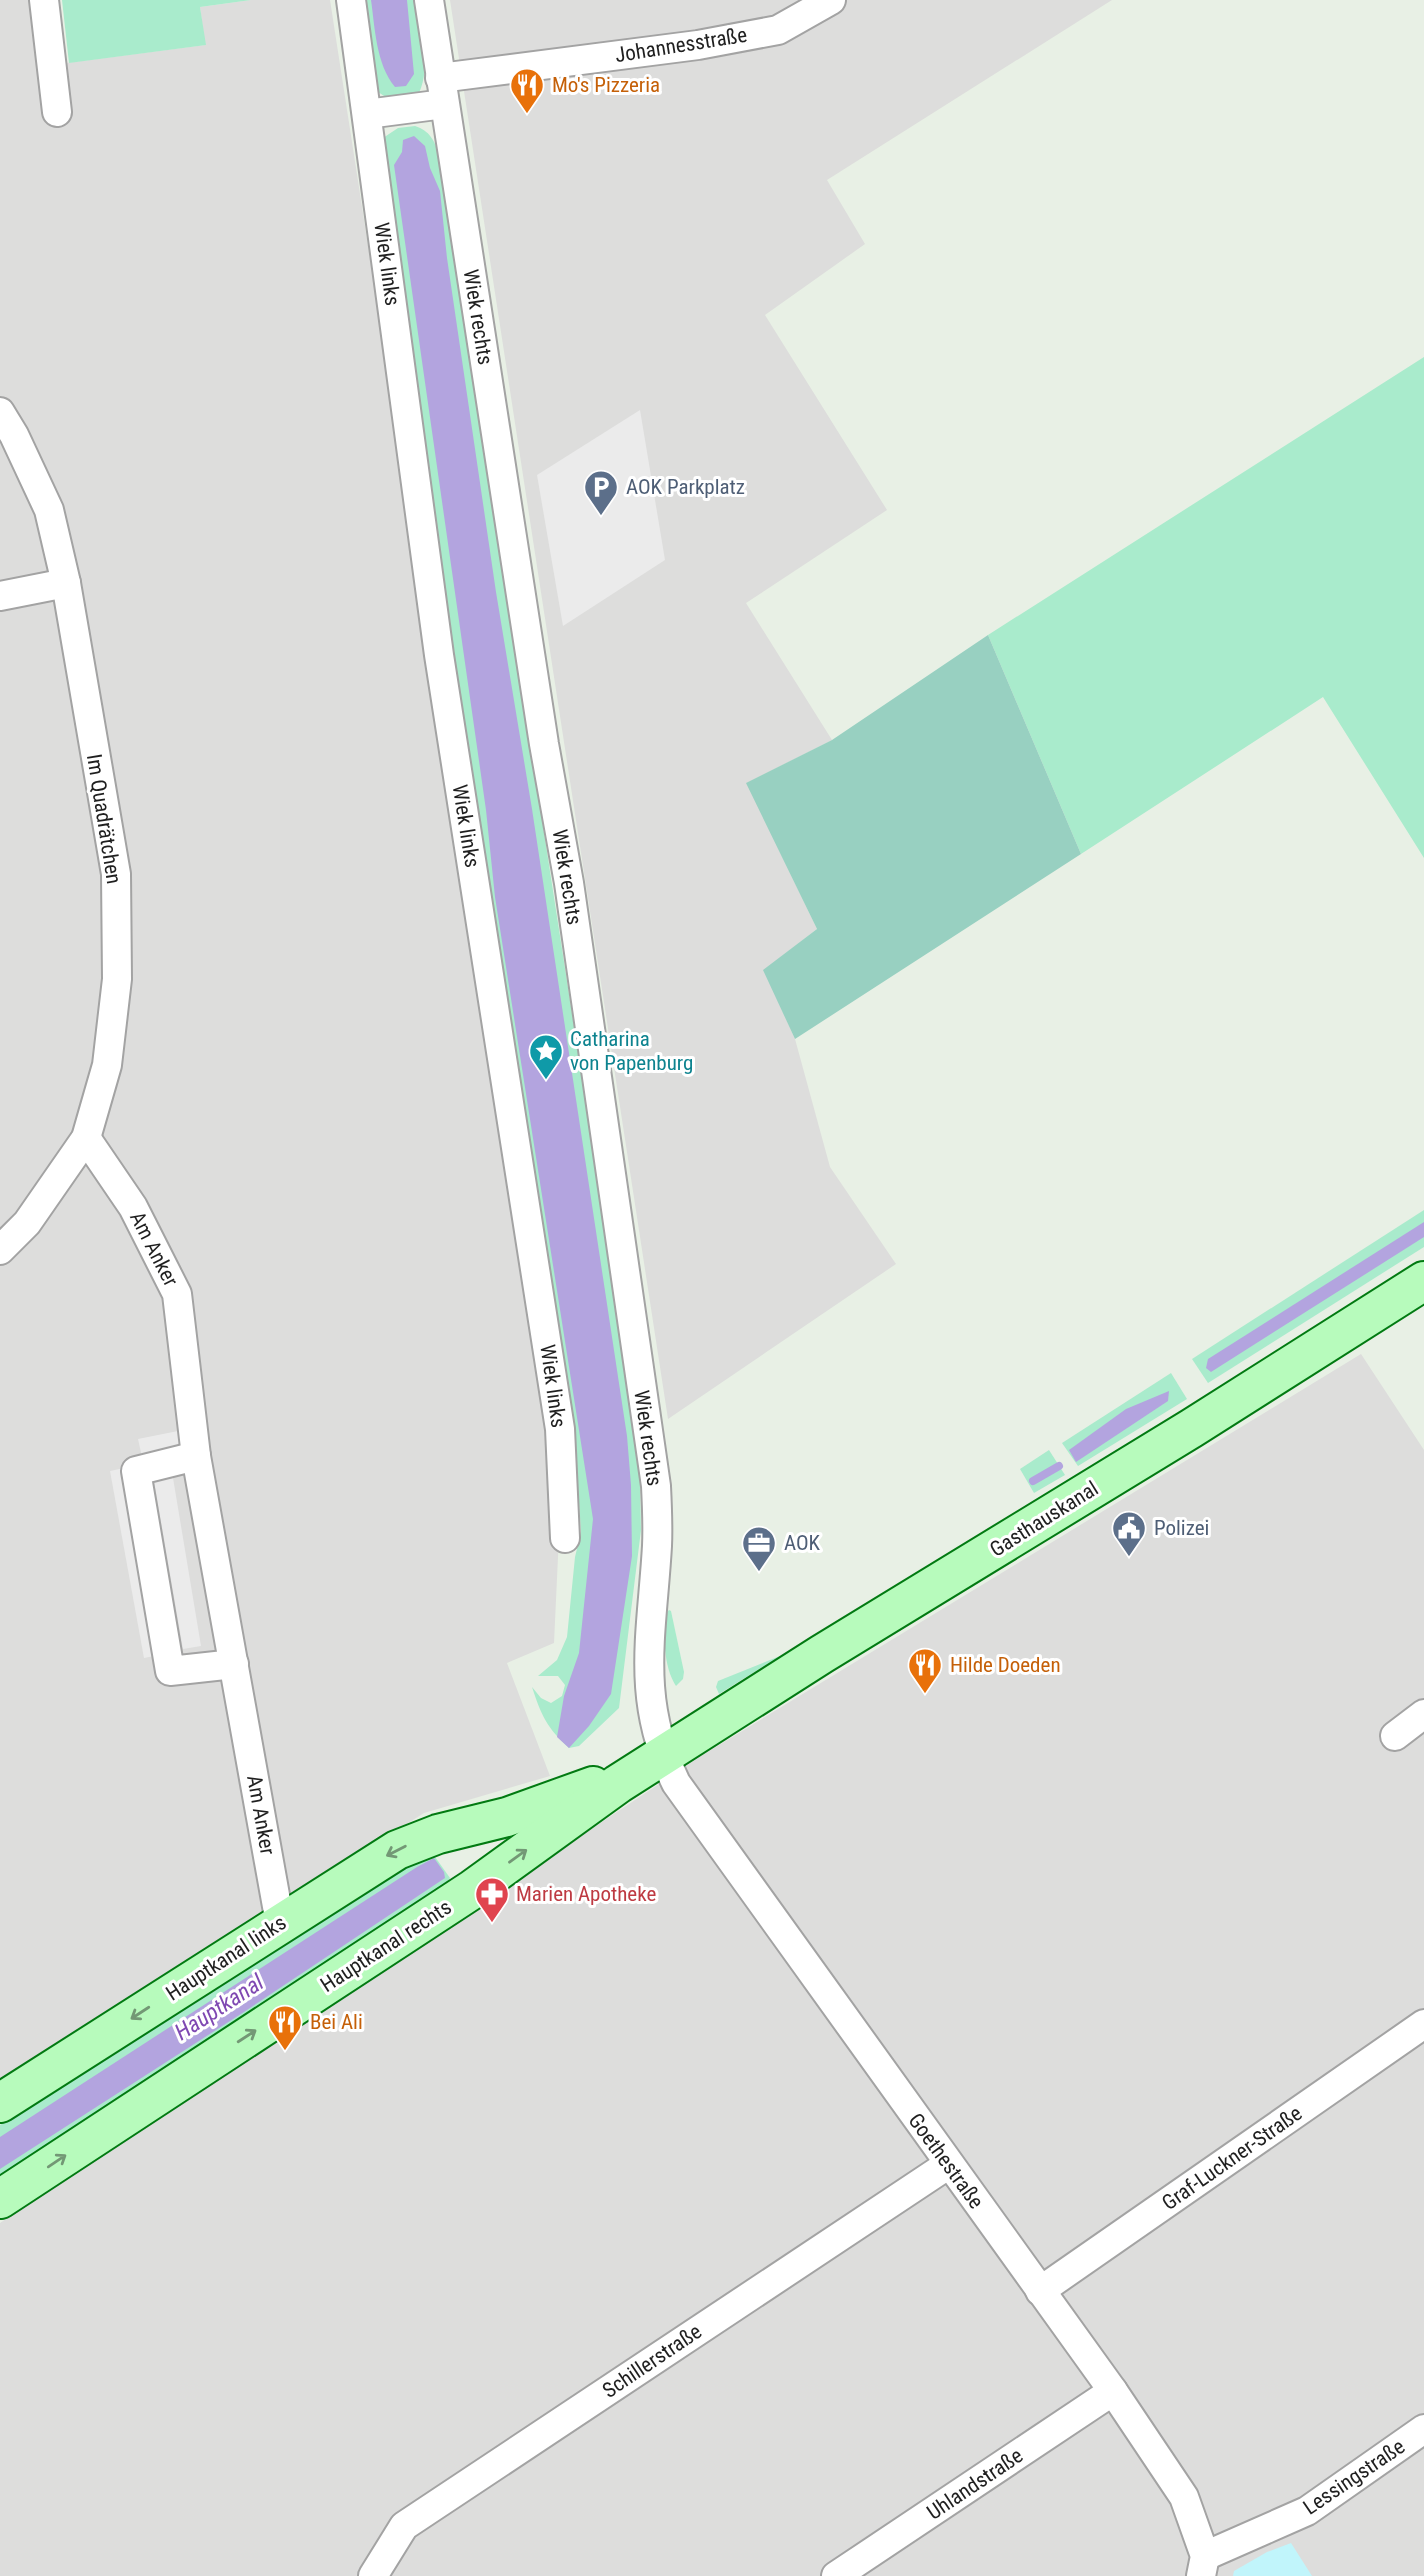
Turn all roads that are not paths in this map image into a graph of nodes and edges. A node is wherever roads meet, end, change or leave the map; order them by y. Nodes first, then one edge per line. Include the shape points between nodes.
1 (44, 0) edge
2 (351, 0) edge
3 (429, 0) edge
4 (831, 0) edge
5 (442, 91) junction
6 (57, 112) dead end
7 (367, 114) junction
8 (0, 412) edge
9 (66, 583) junction
10 (0, 596) edge
11 (86, 1138) junction
12 (0, 1250) edge
13 (1424, 1281) edge
14 (196, 1456) junction
15 (565, 1538) dead end
16 (234, 1664) junction
17 (1424, 1714) edge
18 (1395, 1736) dead end
19 (663, 1756) junction
20 (460, 1828) junction
21 (473, 1889) junction
22 (280, 1923) junction
23 (1424, 2024) edge
24 (0, 2103) edge
25 (948, 2164) junction
26 (0, 2199) edge
27 (1040, 2291) junction
28 (1113, 2391) junction
29 (1424, 2429) edge
30 (1203, 2566) edge
31 (373, 2576) edge
32 (836, 2576) edge

1 - 6 street
2 - 7 street, Wiek links
3 - 5 street, Wiek rechts
4 - 5 street, Johannesstraße via 778,30
5 - 7 street
5 - 19 street, Wiek rechts via 569,883 656,1486 648,1674
7 - 15 street, Wiek links via 439,655 560,1429
8 - 9 street, Im Quadrätchen via 49,510
9 - 10 street
9 - 11 street, Im Quadrätchen via 116,874 117,979 107,1065
11 - 12 street, Im Quadrätchen via 27,1223
11 - 14 street, Am Anker via 133,1207 177,1294
13 - 19 street, Gasthauskanal
14 - 16 street, Am Anker
14 - 16 street via 136,1471 170,1671
16 - 22 street, Am Anker
17 - 18 street
19 - 20 street, Hauptkanal links via 570,1795
21 -> 19 street, Hauptkanal rechts
19 - 25 street, Goethestraße via 676,1783
20 - 21 street via 477,1858
20 -> 22 street, Hauptkanal links via 397,1850
26 -> 21 street, Hauptkanal rechts
22 -> 24 street, Hauptkanal links
23 - 27 street, Graf-Luckner-Straße
25 - 27 street, Goethestraße
25 - 31 street, Schillerstraße via 404,2526
27 - 28 street, Goethestraße
28 - 30 street, Goethestraße via 1184,2497
28 - 32 street, Uhlandstraße
29 - 30 street, Lessingstraße via 1307,2511

